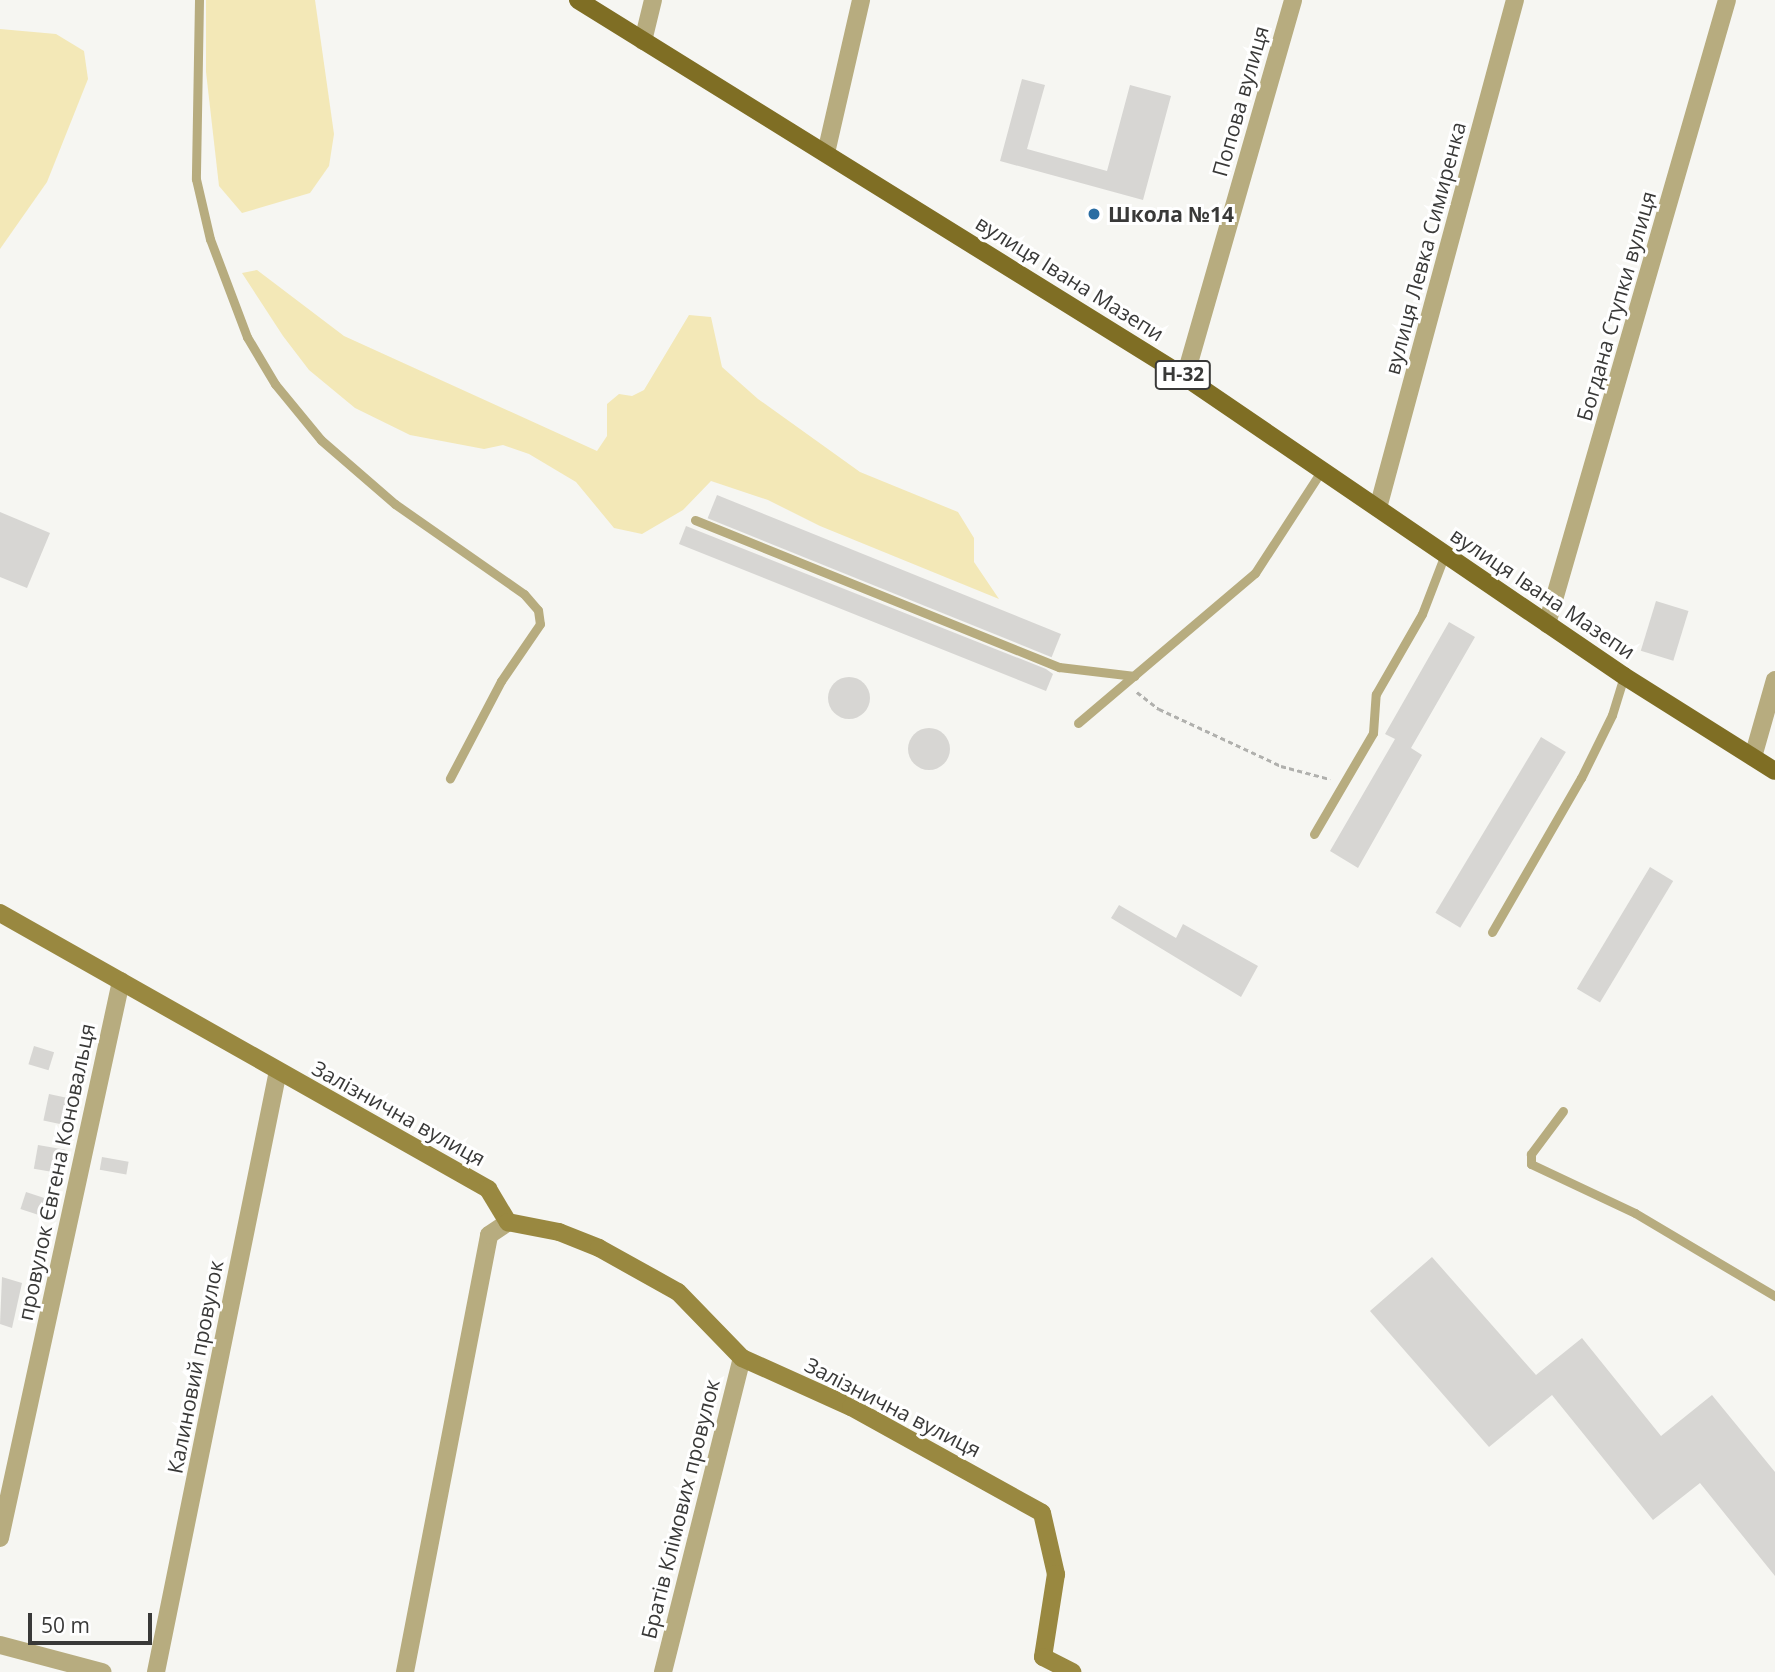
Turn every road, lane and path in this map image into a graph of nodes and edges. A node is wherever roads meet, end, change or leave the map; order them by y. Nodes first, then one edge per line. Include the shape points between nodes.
1 (199, 0) edge
2 (578, 0) edge
3 (653, 0) edge
4 (861, 0) edge
5 (1293, 0) edge
6 (1515, 0) edge
7 (1727, 0) edge
8 (643, 41) junction
9 (826, 153) junction
10 (1185, 377) junction
11 (1322, 470) junction
12 (1378, 509) junction
13 (695, 520) dead end
14 (1445, 554) junction
15 (1547, 624) junction
16 (1134, 676) junction
17 (1623, 676) junction
18 (1775, 680) edge
19 (1125, 683) junction
20 (1078, 723) dead end
21 (1753, 757) junction
22 (1775, 771) edge
23 (450, 778) dead end
24 (1344, 782) junction
25 (1314, 834) dead end
26 (0, 913) edge
27 (1492, 932) dead end
28 (121, 981) junction
29 (278, 1071) junction
30 (1563, 1111) dead end
31 (508, 1222) junction
32 (1775, 1296) edge
33 (742, 1358) junction
34 (0, 1538) edge
35 (0, 1645) edge
36 (1041, 1664) edge
37 (102, 1672) edge
38 (156, 1672) edge
39 (405, 1672) edge
40 (663, 1672) edge
41 (1072, 1672) edge

1 - 23 lane via 196,179 210,239 247,337 275,384 321,440 395,504 524,594 538,610 540,624 501,681
2 - 8 main road, вулиця Івана Мазепи / Н-32
3 - 8 street
4 - 9 street
5 - 10 street, Попова вулиця
6 - 12 street, вулиця Левка Симиренка
7 - 15 street, Богдана Ступки вулиця
8 - 9 main road, вулиця Івана Мазепи / Н-32
9 - 10 main road, вулиця Івана Мазепи / Н-32
10 - 11 main road, вулиця Івана Мазепи / Н-32
11 - 12 main road, вулиця Івана Мазепи / Н-32
11 - 16 lane via 1255,573
12 - 14 main road, вулиця Івана Мазепи / Н-32
13 - 16 lane via 1059,667
14 - 15 main road, вулиця Івана Мазепи / Н-32
14 - 24 lane via 1422,614 1376,694 1373,733
15 - 17 main road, вулиця Івана Мазепи / Н-32
16 - 19 lane
17 - 21 main road, вулиця Івана Мазепи / Н-32
17 - 27 lane via 1612,716 1581,778
18 - 21 street
19 - 20 lane
19 - 24 path via 1159,709 1281,766
21 - 22 main road, вулиця Івана Мазепи / Н-32
24 - 25 lane
26 - 28 street, Залізнична вулиця
28 - 29 street, Залізнична вулиця
28 - 34 street, провулок Євгена Коновальця
29 - 31 street, Залізнична вулиця via 488,1189
29 - 38 street, Калиновий провулок
30 - 32 lane via 1531,1154 1531,1164 1635,1213
31 - 33 street, Залізнична вулиця via 559,1232 599,1248 678,1292
31 - 39 street via 489,1235
33 - 36 street, Залізнична вулиця via 851,1407 1042,1513 1056,1574
33 - 40 street, Братів Клімових провулок
35 - 37 street
36 - 41 street, Залізнична вулиця

